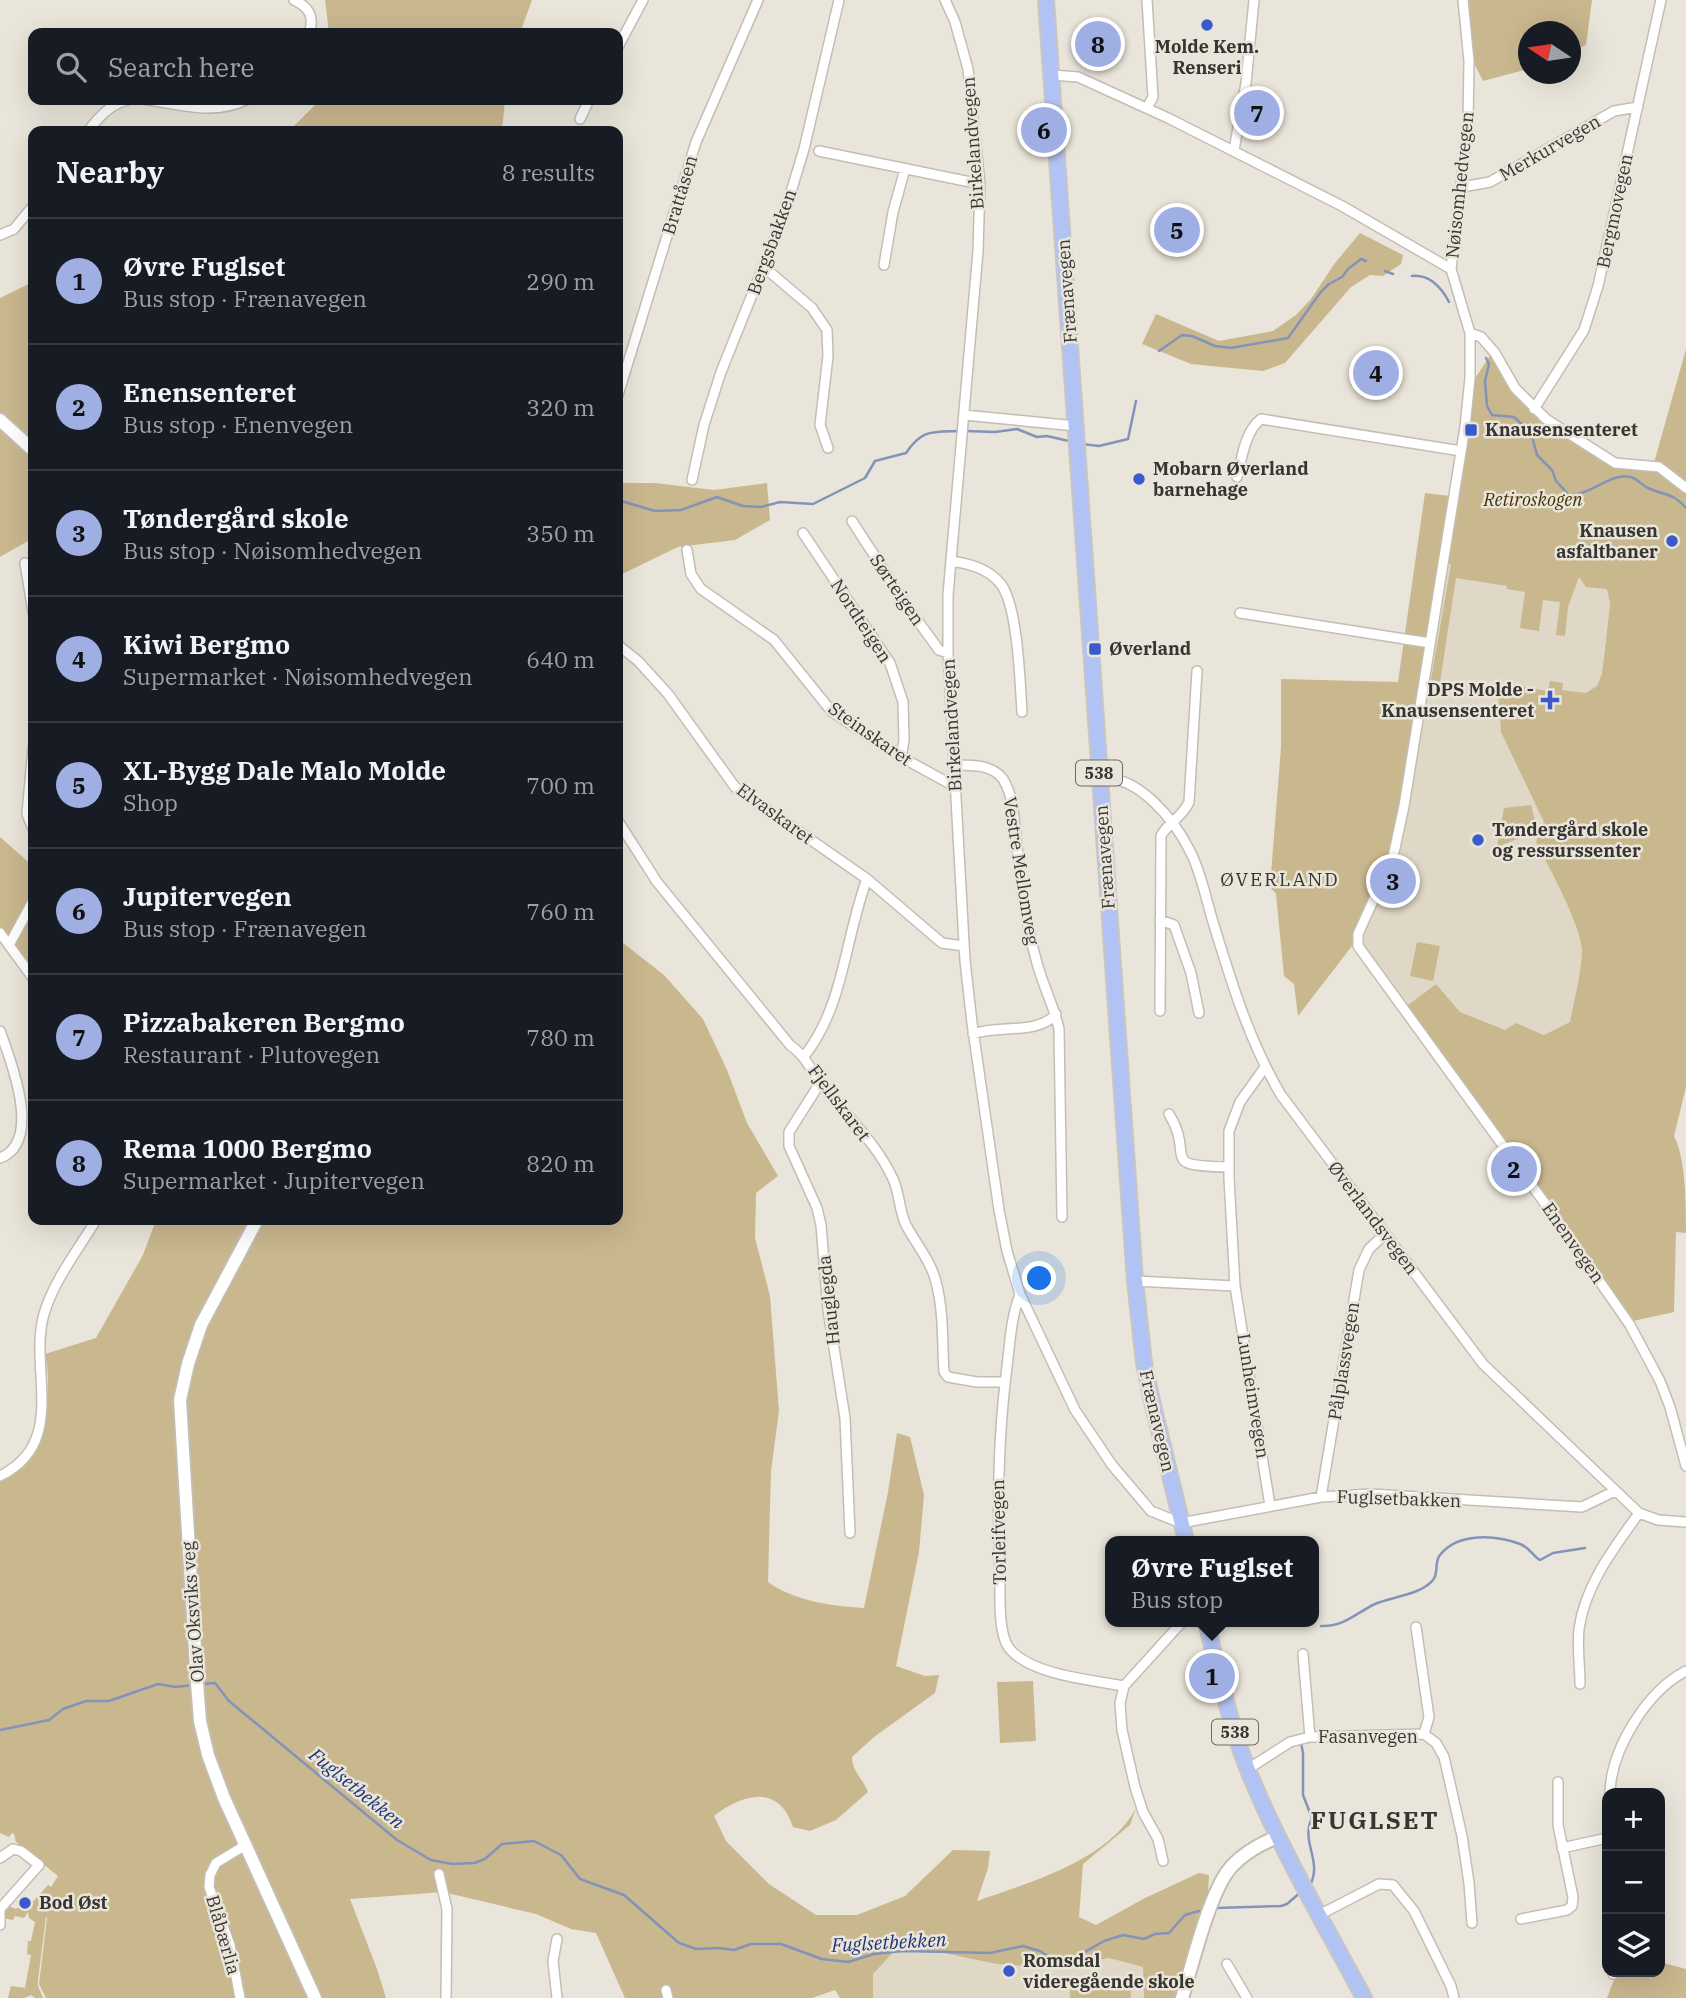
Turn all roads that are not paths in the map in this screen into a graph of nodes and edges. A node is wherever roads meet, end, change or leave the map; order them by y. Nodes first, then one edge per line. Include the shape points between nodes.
1 (294, 0) edge
2 (643, 0) edge
3 (758, 0) edge
4 (839, 0) edge
5 (957, 0) edge
6 (1046, 0) edge
7 (1147, 0) edge
8 (1254, 0) edge
9 (1463, 0) edge
10 (1661, 0) edge
11 (947, 4) edge
12 (310, 28) edge
13 (623, 38) edge
14 (1052, 75) junction
15 (115, 105) edge
16 (181, 105) edge
17 (236, 105) edge
18 (587, 105) edge
19 (1637, 107) junction
20 (1147, 108) junction
21 (580, 119) dead end
22 (92, 126) edge
23 (1234, 150) junction
24 (819, 151) dead end
25 (905, 169) junction
26 (980, 184) junction
27 (1462, 187) junction
28 (28, 212) edge
29 (0, 235) edge
30 (884, 265) dead end
31 (765, 268) junction
32 (1451, 269) junction
33 (1470, 333) junction
34 (623, 380) edge
35 (1534, 409) junction
36 (964, 415) junction
37 (0, 419) edge
38 (1076, 426) junction
39 (28, 445) edge
40 (828, 448) dead end
41 (1461, 450) junction
42 (1237, 477) dead end
43 (692, 480) dead end
44 (1686, 488) edge
45 (852, 521) dead end
46 (803, 533) dead end
47 (687, 550) dead end
48 (951, 561) junction
49 (25, 563) dead end
50 (28, 581) edge
51 (1240, 612) dead end
52 (1430, 643) junction
53 (623, 649) edge
54 (948, 653) junction
55 (1197, 671) dead end
56 (1022, 712) dead end
57 (901, 757) junction
58 (954, 765) junction
59 (1100, 779) junction
60 (954, 786) junction
61 (1173, 823) junction
62 (623, 829) edge
63 (867, 879) junction
64 (28, 910) edge
65 (1160, 920) junction
66 (0, 933) edge
67 (1358, 934) joint
68 (9, 945) junction
69 (964, 946) junction
70 (28, 971) edge
71 (1160, 1011) dead end
72 (1199, 1013) dead end
73 (1056, 1014) junction
74 (0, 1031) edge
75 (973, 1034) junction
76 (804, 1055) junction
77 (1265, 1067) junction
78 (820, 1083) junction
79 (1169, 1114) dead end
80 (0, 1158) edge
81 (1229, 1167) junction
82 (1062, 1217) dead end
83 (93, 1225) edge
84 (254, 1225) edge
85 (1385, 1234) junction
86 (1135, 1281) junction
87 (1235, 1286) junction
88 (1020, 1294) junction
89 (1005, 1382) junction
90 (1686, 1466) edge
91 (0, 1476) edge
92 (1615, 1491) junction
93 (1321, 1497) junction
94 (1270, 1506) junction
95 (1639, 1513) junction
96 (1686, 1522) edge
97 (1181, 1523) junction
98 (850, 1533) dead end
99 (1185, 1536) edge
100 (1177, 1627) edge
101 (1207, 1627) edge
102 (1416, 1627) dead end
103 (1303, 1654) dead end
104 (1686, 1671) edge
105 (1580, 1684) dead end
106 (1124, 1686) junction
107 (1424, 1734) junction
108 (1310, 1737) junction
109 (1248, 1769) junction
110 (1558, 1782) dead end
111 (1611, 1788) edge
112 (1277, 1837) junction
113 (1602, 1839) edge
114 (244, 1846) junction
115 (1562, 1848) junction
116 (0, 1858) edge
117 (1163, 1861) dead end
118 (439, 1874) dead end
119 (0, 1909) edge
120 (1319, 1915) junction
121 (1521, 1919) dead end
122 (1472, 1923) dead end
123 (0, 1925) edge
124 (557, 1939) dead end
125 (1227, 1964) dead end
126 (240, 1998) edge
127 (314, 1998) edge
128 (446, 1998) edge
129 (557, 1998) edge
130 (1182, 1998) edge
131 (1247, 1998) edge
132 (1364, 1998) edge
133 (1454, 1998) edge

1 - 12 street via 310,12
2 - 13 street
3 - 34 street, Brattåsen via 695,142
4 - 31 street, Bergsbakken via 804,149
5 - 11 street
6 - 14 main road, Frænavegen / 538
7 - 20 street via 1153,97
8 - 23 street
9 - 27 street, Nøisomhedvegen via 1469,61
10 - 19 street, Bergmovegen
11 - 26 street, Birkelandvegen via 968,69
14 - 20 street via 1078,77
14 - 38 main road, Frænavegen / 538
15 - 22 street
16 - 17 street via 214,110
18 - 21 street
19 - 27 street, Merkurvegen via 1614,111 1490,182
19 - 35 street, Bergmovegen via 1584,330
20 - 23 street
23 - 32 street
24 - 25 street
25 - 26 street
25 - 30 street
26 - 36 street, Birkelandvegen
27 - 32 street, Nøisomhedvegen
28 - 29 street via 14,229
31 - 40 street via 812,308 827,330 820,425
31 - 43 street, Bergsbakken via 721,372
32 - 33 street, Nøisomhedvegen
33 - 35 street via 1481,337 1495,353 1515,388
33 - 41 street, Nøisomhedvegen
35 - 44 street via 1615,463 1659,467
36 - 38 street
36 - 48 street, Birkelandvegen
37 - 39 street
38 - 59 main road, Frænavegen / 538
41 - 42 street via 1261,419 1250,433
41 - 52 street, Nøisomhedvegen
45 - 54 street, Sørteigen via 939,650
46 - 57 street, Nordteigen via 890,663 903,702
47 - 57 street, Steinskaret via 691,575 701,589 774,640 832,712
48 - 54 street, Birkelandvegen
48 - 56 street via 987,571 1002,585 1010,605
49 - 50 street
51 - 52 street
52 - 67 street, Nøisomhedvegen via 1393,857
53 - 63 street, Elvaskaret via 668,694 735,787
54 - 58 street, Birkelandvegen
55 - 61 street via 1190,793 1186,809
57 - 60 street, Steinskaret
58 - 60 street, Birkelandvegen
58 - 73 street, Vestre Mellomveg via 992,770 1008,788 1024,912
59 - 61 street, Øverlandsvegen via 1117,779 1146,795
59 - 86 main road, Frænavegen / 538
60 - 69 street, Birkelandvegen
61 - 65 street via 1161,836
61 - 77 street, Øverlandsvegen via 1192,853 1227,967
62 - 76 street, Fjellskaret via 657,882 714,955 790,1045
63 - 69 street, Elvaskaret via 942,943
63 - 76 street via 827,1022
64 - 68 street
65 - 71 street
65 - 72 street via 1174,925
66 - 68 street
67 - 90 street, Enenvegen via 1357,946 1630,1325 1660,1381
68 - 70 street
69 - 75 street, Birkelandvegen
73 - 75 street via 1044,1025
73 - 82 street, Vestre Mellomveg
74 - 80 street via 15,1070 22,1118 18,1143 8,1156
75 - 88 street, Birkelandvegen via 999,1210
76 - 78 street, Fjellskaret
77 - 81 street, Lunheimvegen via 1240,1102 1229,1131
77 - 85 street, Øverlandsvegen
78 - 89 street, Fjellskaret via 884,1164 905,1222 929,1263 943,1319 944,1372 952,1379
78 - 98 street, Hauglegda via 789,1132 789,1146 821,1225 828,1310 845,1418
79 - 81 street via 1183,1162
81 - 87 street, Lunheimvegen
83 - 91 street via 53,1289 43,1316 40,1429 27,1455
84 - 114 street, Olav Oksviks veg via 201,1325 180,1400 201,1721 208,1755
85 - 92 street, Øverlandsvegen via 1483,1364
85 - 93 street, Pålplassvegen via 1369,1249 1359,1270
86 - 87 street
86 - 97 main road, Frænavegen / 538 via 1149,1386
87 - 94 street, Lunheimvegen
88 - 89 street, Torleifvegen via 1012,1316
88 - 97 street, Birkelandvegen via 1075,1410 1112,1465 1150,1511
89 - 106 street, Torleifvegen via 997,1490 1005,1641 1033,1665
92 - 93 street, Fuglsetbakken via 1582,1507 1371,1494
92 - 95 street, Øverlandsvegen
93 - 94 street, Fuglsetbakken
94 - 97 street, Fuglsetbakken
95 - 96 street, Øverlandsvegen
95 - 105 street via 1605,1562 1588,1597 1579,1633
97 - 99 main road, Frænavegen / 538
100 - 106 street
101 - 109 main road, 538
102 - 107 street via 1429,1717
103 - 108 street
104 - 111 street via 1656,1696 1627,1731 1616,1756
106 - 117 street via 1120,1703 1129,1764
107 - 108 street, Fasanvegen
107 - 122 street, Fasanvegen via 1444,1757 1462,1836
108 - 109 street, Fasanvegen via 1290,1742
109 - 112 main road, 538
110 - 115 street
112 - 120 main road, 538
112 - 130 street via 1246,1853 1217,1889
113 - 115 street
114 - 126 street, Blåbærlia via 216,1863 209,1875
114 - 127 street, Olav Oksviks veg
115 - 121 street via 1572,1906
116 - 119 street via 13,1849 39,1865
118 - 128 street via 447,1909
119 - 123 street
120 - 132 main road, 538
120 - 133 street via 1379,1884 1393,1885 1414,1911
124 - 129 street via 553,1961
125 - 131 street

